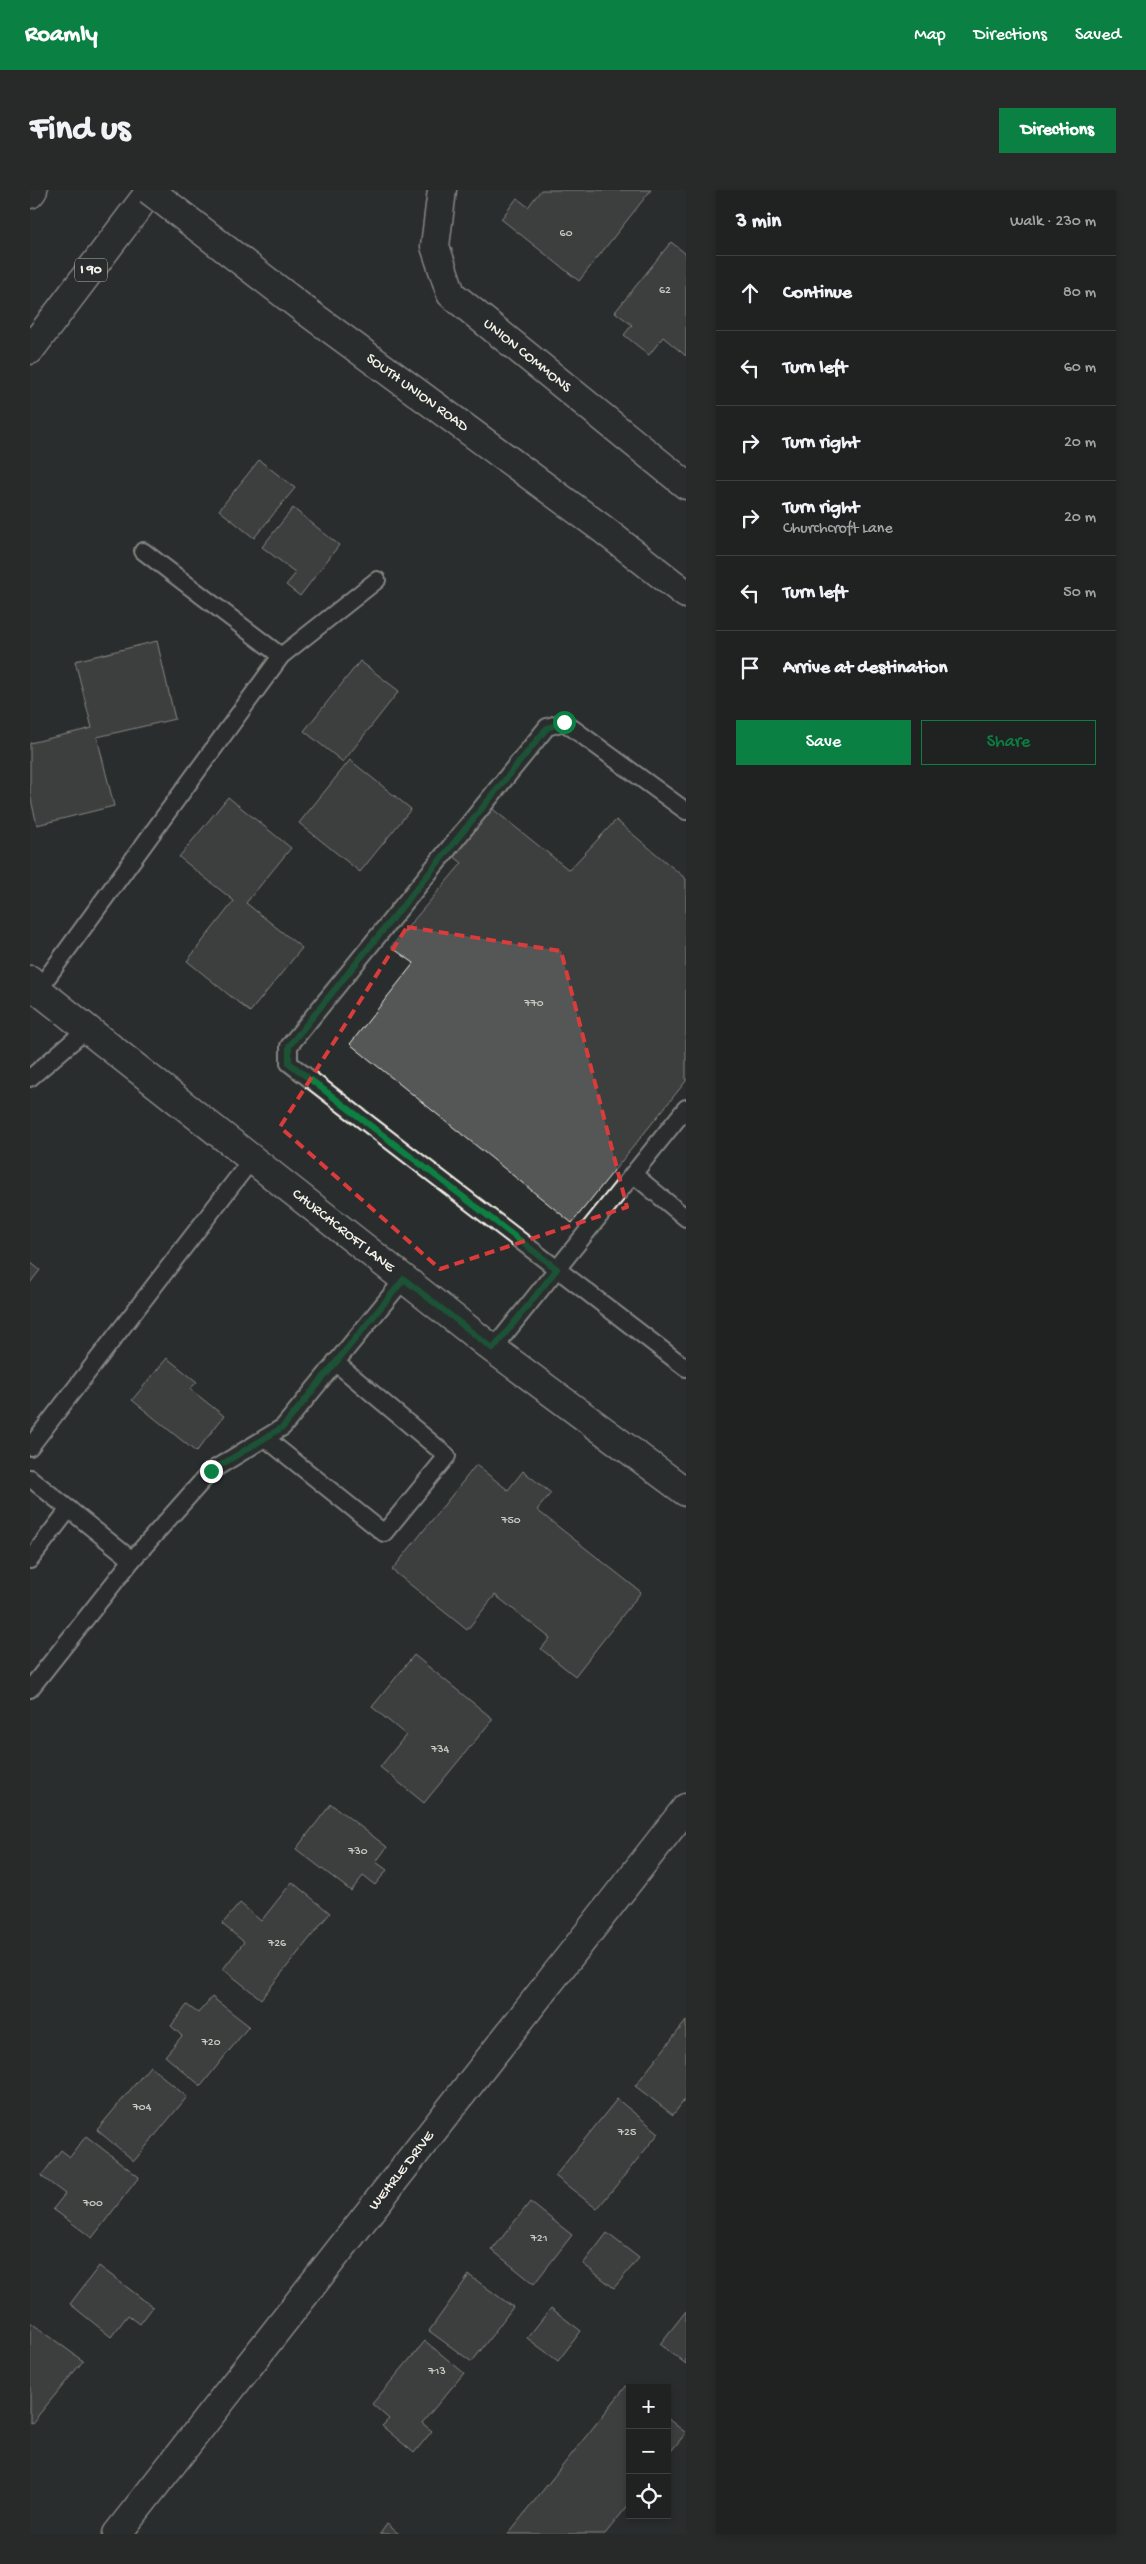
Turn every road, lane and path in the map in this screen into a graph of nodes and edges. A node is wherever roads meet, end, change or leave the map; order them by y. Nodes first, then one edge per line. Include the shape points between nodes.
1 (33, 190) edge
2 (150, 190) edge
3 (442, 190) edge
4 (30, 194) edge
5 (30, 350) edge
6 (686, 485) edge
7 (143, 551) dead end
8 (377, 580) dead end
9 (686, 594) edge
10 (280, 656) junction
11 (686, 811) edge
12 (34, 985) edge
13 (87, 1029) junction
14 (30, 1078) edge
15 (686, 1108) edge
16 (252, 1160) junction
17 (633, 1174) junction
18 (686, 1218) edge
19 (557, 1269) junction
20 (404, 1279) junction
21 (493, 1349) junction
22 (335, 1362) junction
23 (686, 1368) edge
24 (265, 1438) junction
25 (30, 1447) edge
26 (30, 1478) edge
27 (686, 1492) edge
28 (69, 1509) junction
29 (30, 1560) edge
30 (132, 1560) junction
31 (30, 1689) edge
32 (686, 1808) edge
33 (117, 2534) edge

1 - 4 main road
2 - 5 main road, I 90
2 - 9 main road, SOUTH UNION ROAD, bridge via 306,311
3 - 6 main road, UNION COMMONS via 435,246 451,294
7 - 10 lane
8 - 10 lane
10 - 12 lane
11 - 19 lane via 564,722 547,728 289,1046 289,1063
12 - 13 main road, CHURCHCROFT LANE
13 - 14 lane
13 - 16 main road, CHURCHCROFT LANE
15 - 17 lane
16 - 20 main road, CHURCHCROFT LANE
16 - 25 lane
17 - 18 lane
17 - 19 lane
19 - 21 lane
19 - 23 lane
20 - 21 main road, CHURCHCROFT LANE
20 - 22 lane
21 - 27 main road, CHURCHCROFT LANE
22 - 24 lane via 283,1427
22 - 24 lane via 446,1456 384,1533
24 - 30 lane via 211,1471
26 - 28 lane
28 - 29 lane
28 - 30 lane
30 - 31 lane
32 - 33 main road, WEHRLE DRIVE

